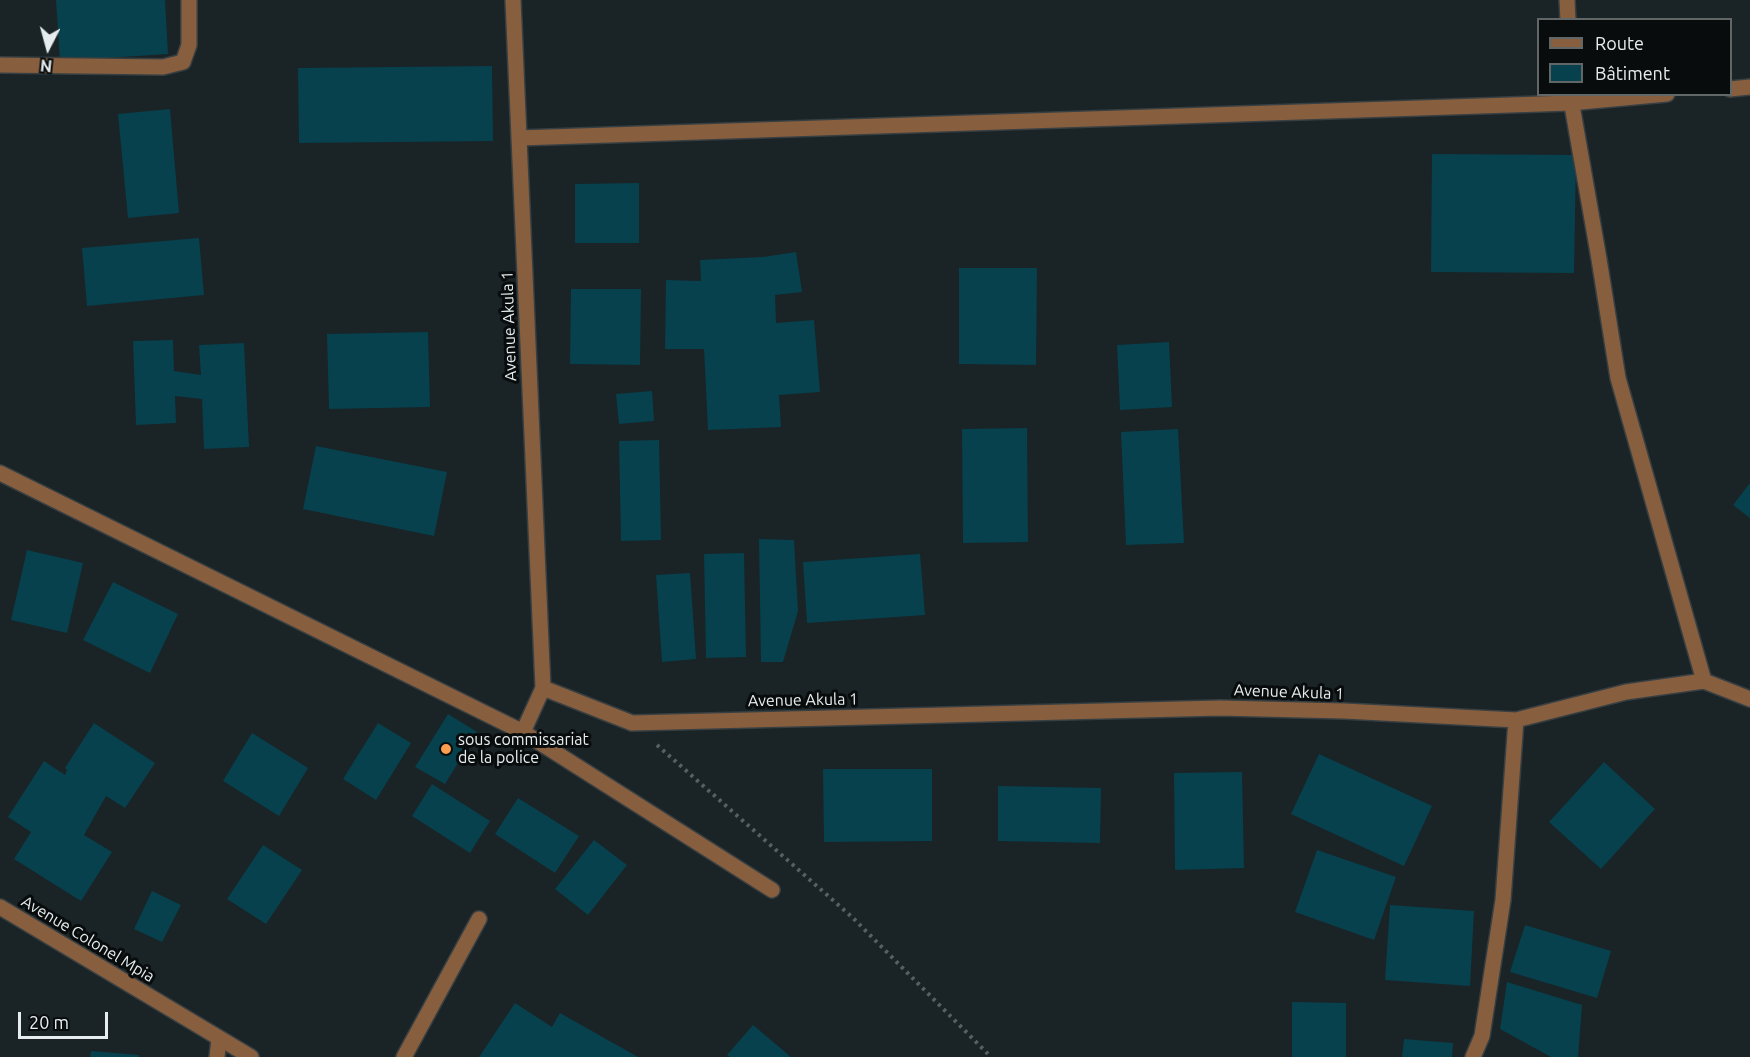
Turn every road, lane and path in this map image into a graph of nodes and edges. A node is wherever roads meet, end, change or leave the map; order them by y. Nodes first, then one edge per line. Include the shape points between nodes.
1 (189, 0) edge
2 (513, 0) edge
3 (1568, 0) edge
4 (1568, 18) edge
5 (0, 65) edge
6 (1750, 87) edge
7 (1732, 89) edge
8 (1628, 96) edge
9 (1570, 99) edge
10 (519, 138) junction
11 (0, 473) edge
12 (1704, 681) junction
13 (543, 688) junction
14 (1750, 699) edge
15 (1516, 720) junction
16 (632, 723) junction
17 (523, 732) junction
18 (772, 890) dead end
19 (0, 907) edge
20 (480, 919) dead end
21 (219, 1039) junction
22 (217, 1057) edge
23 (251, 1057) edge
24 (404, 1057) edge
25 (991, 1057) edge
26 (1473, 1057) edge

1 - 5 street via 189,45 183,62 163,67
2 - 10 street, Avenue Akula 1
3 - 4 street
6 - 7 street
8 - 9 street
9 - 10 street
9 - 12 street via 1618,378
10 - 13 street, Avenue Akula 1
11 - 17 street
12 - 14 street, Avenue Akula 1
12 - 15 street, Avenue Akula 1 via 1626,692
13 - 16 street, Avenue Akula 1
13 - 17 street
15 - 16 street, Avenue Akula 1 via 1220,708
15 - 26 street via 1503,900 1482,1036
16 - 25 path via 852,917
17 - 18 street
19 - 21 street, Avenue Colonel Mpia
20 - 24 street
21 - 22 street
21 - 23 street, Avenue Colonel Mpia

